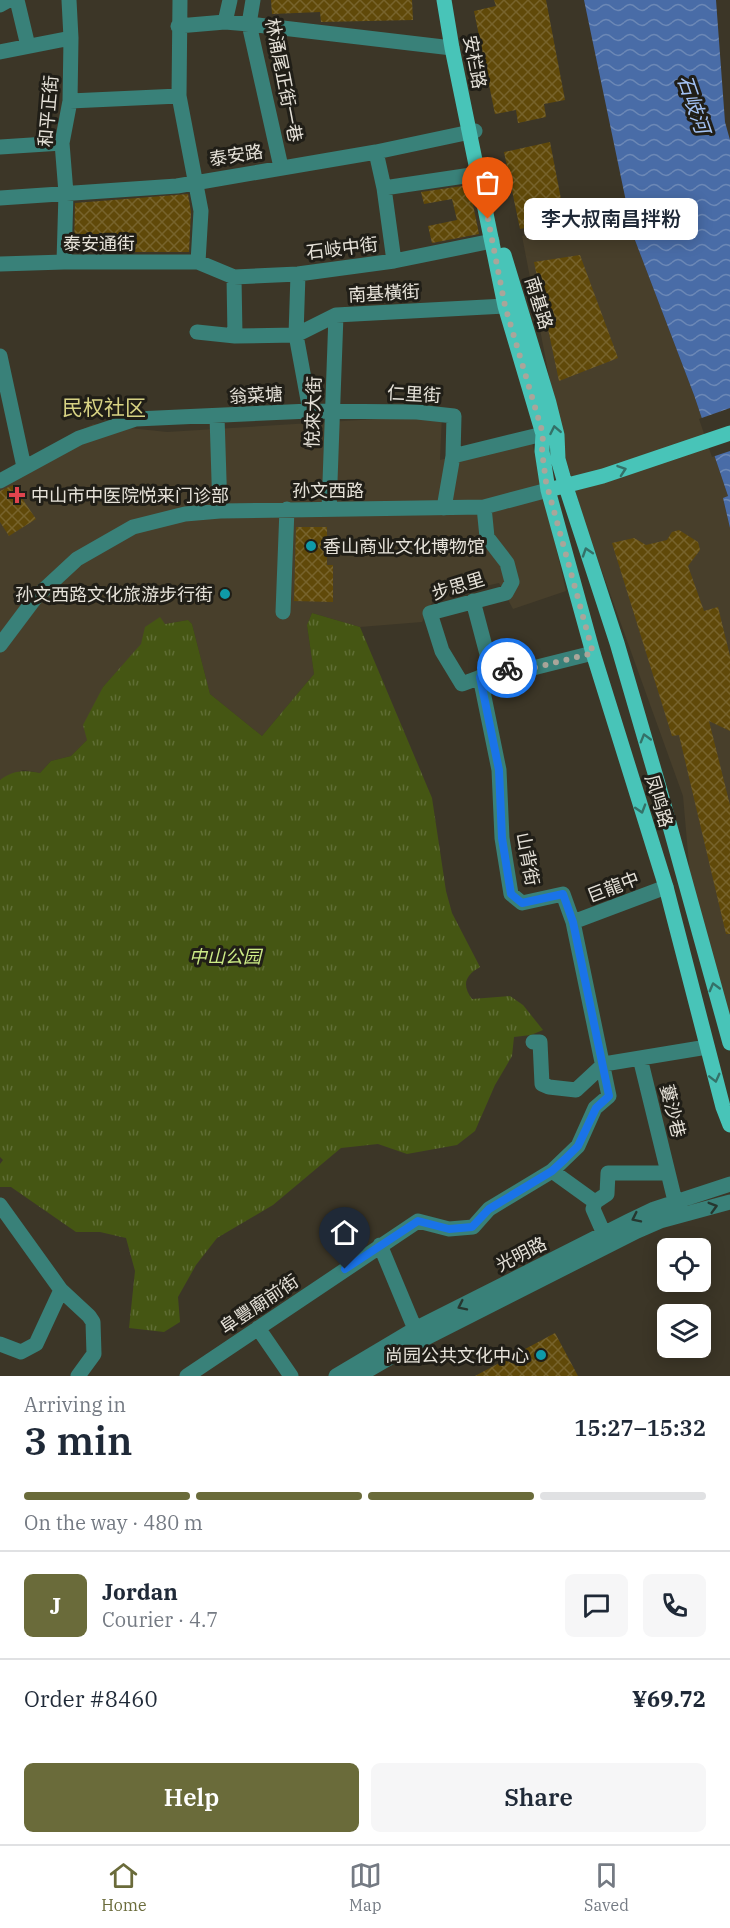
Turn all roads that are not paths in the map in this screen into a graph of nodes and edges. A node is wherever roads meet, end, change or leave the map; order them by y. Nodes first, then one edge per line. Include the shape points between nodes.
1 (9, 0) edge
2 (17, 0) edge
3 (69, 0) edge
4 (180, 0) edge
5 (230, 0) edge
6 (253, 0) edge
7 (444, 0) edge
8 (451, 0) edge
9 (0, 5) edge
10 (225, 22) junction
11 (249, 24) junction
12 (178, 26) junction
13 (71, 38) junction
14 (28, 46) junction
15 (452, 48) junction
16 (0, 52) edge
17 (179, 96) junction
18 (70, 101) junction
19 (472, 131) junction
20 (62, 143) junction
21 (0, 147) edge
22 (376, 152) junction
23 (281, 167) junction
24 (478, 174) junction
25 (195, 181) junction
26 (384, 188) junction
27 (66, 193) junction
28 (0, 198) edge
29 (492, 241) junction
30 (394, 261) junction
31 (64, 262) junction
32 (198, 262) junction
33 (0, 264) edge
34 (298, 274) junction
35 (234, 277) junction
36 (505, 306) junction
37 (336, 315) junction
38 (197, 332) dead end
39 (296, 335) junction
40 (235, 336) junction
41 (0, 356) edge
42 (310, 411) junction
43 (332, 412) junction
44 (217, 416) junction
45 (730, 433) edge
46 (543, 434) junction
47 (453, 456) junction
48 (24, 467) junction
49 (0, 481) edge
50 (566, 487) junction
51 (548, 490) junction
52 (484, 507) junction
53 (444, 508) junction
54 (287, 509) junction
55 (329, 509) junction
56 (220, 511) junction
57 (473, 601) junction
58 (283, 612) dead end
59 (0, 645) edge
60 (593, 653) junction
61 (486, 675) junction
62 (666, 887) junction
63 (573, 922) junction
64 (533, 1042) dead end
65 (730, 1043) edge
66 (707, 1047) junction
67 (640, 1058) junction
68 (604, 1064) junction
69 (730, 1125) edge
70 (552, 1171) junction
71 (668, 1173) junction
72 (730, 1184) edge
73 (675, 1201) junction
74 (595, 1202) junction
75 (730, 1202) edge
76 (0, 1205) edge
77 (604, 1234) junction
78 (380, 1245) junction
79 (61, 1290) junction
80 (258, 1328) junction
81 (415, 1329) junction
82 (0, 1344) edge
83 (78, 1376) edge
84 (187, 1376) edge
85 (291, 1376) edge
86 (336, 1376) edge
87 (358, 1376) edge

1 - 9 street
2 - 14 street
3 - 13 street, 和平正街
4 - 12 street
5 - 10 street
6 - 11 street, 林涌尾正街一巷
7 - 15 main road, 安栏路
8 - 19 main road, 安栏路
10 - 11 street
10 - 12 street
11 - 15 street
11 - 23 street, 林涌尾正街一巷
12 - 17 street
13 - 14 street
13 - 18 street, 和平正街
14 - 16 street
15 - 19 main road, 安栏路
17 - 18 street
17 - 25 street
18 - 20 street, 和平正街
19 - 22 street, 泰安路
19 - 24 main road, 南基路
50 -> 19 main road, 南基路 via 549,403
20 - 21 street
20 - 27 street, 和平正街
22 - 23 street, 泰安路
22 - 26 street
23 - 25 street, 泰安路
24 - 26 street
24 - 29 main road, 南基路
25 - 27 street, 泰安路 via 177,186
25 - 32 street via 201,211
26 - 30 street
27 - 28 street, 泰安路
27 - 31 street, 和平正街
29 - 30 street, 石岐中街
29 - 36 main road, 南基路
30 - 34 street, 石岐中街
31 - 32 street, 泰安通街
31 - 33 street, 泰安通街
32 - 35 street, 石岐中街
34 - 35 street, 石岐中街
34 - 39 street
35 - 40 street
36 - 37 street, 南基橫街
36 - 46 main road, 南基路
37 - 39 street, 南基橫街
37 - 43 street, 悅來大街
38 - 40 street, 南基橫街
39 - 40 street, 南基橫街
39 - 42 street
41 - 48 street
42 - 43 street, 翁菜塘
42 - 44 street, 翁菜塘
43 - 47 street, 仁里街 via 454,416
43 - 55 street, 悅來大街
44 - 48 street, 翁菜塘 via 136,419 79,438
44 - 56 street
50 -> 45 main road, 孙文西路
46 - 47 street
46 - 51 main road
47 - 53 street, 仁里街
48 - 49 street, 翁菜塘
50 - 51 main road, 孙文西路
65 -> 50 main road, 凤鸣路 via 663,798
51 - 52 street, 孙文西路
51 - 60 main road, 凤鸣路
52 - 53 street, 孙文西路
52 - 57 street, 步思里 via 487,537 507,563 512,582 506,593
53 - 55 street, 孙文西路
54 - 55 street, 孙文西路
54 - 56 street, 孙文西路
54 - 58 street
56 - 59 street, 孙文西路 via 185,514 133,527 77,559 36,597
57 - 61 street
57 - 61 street, 步思里 via 430,613 442,651 462,684
60 - 61 street, 步思里 via 529,669 505,668
60 -> 62 main road, 凤鸣路
61 - 63 street, 山背街 via 511,894 522,903 563,894
62 - 63 street, 巨龍中
62 - 66 main road, 凤鸣路
63 - 68 street, 山背街
64 - 68 street via 540,1042 542,1084 549,1087 576,1089
66 - 67 street
66 -> 69 main road, 凤鸣路
67 - 68 street
67 - 71 street, 蔞沙巷
68 - 70 street, 阜豐廟前街 via 609,1096 596,1108 578,1146
70 - 74 street
70 - 78 street, 阜豐廟前街 via 489,1209 472,1227 449,1229 418,1221
71 - 73 street, 蔞沙巷
71 - 74 street via 608,1173 607,1194
72 - 73 street, 光明路
73 -> 77 street, 光明路
74 - 77 street via 593,1209
87 -> 75 street, 光明路 via 637,1231
76 - 79 street
77 -> 81 street, 光明路
78 - 80 street, 阜豐廟前街
78 - 81 street
79 - 82 street via 36,1344 21,1352
79 - 83 street via 93,1322 94,1354
80 - 84 street, 阜豐廟前街
80 - 85 street
81 - 86 street, 光明路

